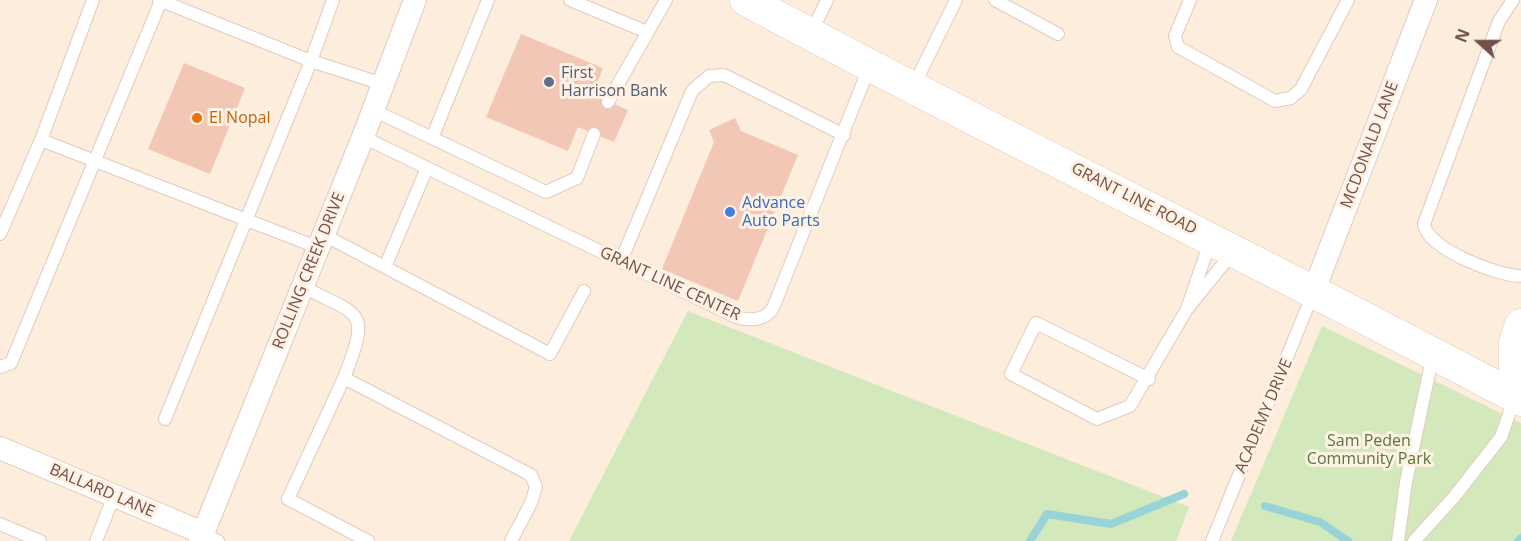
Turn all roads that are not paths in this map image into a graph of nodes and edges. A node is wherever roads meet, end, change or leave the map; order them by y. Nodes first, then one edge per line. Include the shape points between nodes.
1 (93, 0) edge
2 (333, 0) edge
3 (415, 0) edge
4 (488, 0) edge
5 (570, 0) edge
6 (666, 0) edge
7 (746, 0) edge
8 (827, 0) edge
9 (956, 0) edge
10 (995, 0) edge
11 (1190, 0) edge
12 (1348, 0) edge
13 (1426, 0) edge
14 (1513, 0) edge
15 (160, 1) edge
16 (647, 32) junction
17 (811, 34) junction
18 (1058, 34) dead end
19 (311, 61) junction
20 (870, 66) junction
21 (383, 84) junction
22 (913, 88) junction
23 (608, 102) dead end
24 (373, 110) junction
25 (594, 134) dead end
26 (844, 135) junction
27 (363, 137) junction
28 (432, 138) junction
29 (41, 140) junction
30 (95, 160) junction
31 (427, 168) junction
32 (248, 220) junction
33 (0, 234) edge
34 (321, 241) junction
35 (1223, 244) junction
36 (621, 261) junction
37 (385, 267) junction
38 (1521, 276) edge
39 (303, 287) junction
40 (1314, 290) junction
41 (584, 291) dead end
42 (1186, 309) junction
43 (1521, 325) edge
44 (1433, 353) junction
45 (0, 367) edge
46 (344, 378) junction
47 (1149, 379) junction
48 (1518, 399) edge
49 (165, 419) dead end
50 (0, 448) edge
51 (114, 496) junction
52 (0, 524) edge
53 (207, 538) edge
54 (40, 541) edge
55 (96, 541) edge
56 (368, 541) edge
57 (511, 541) edge
58 (1212, 541) edge
59 (1398, 541) edge
60 (1414, 541) edge

1 - 29 lane
2 - 19 lane
3 - 21 street, ROLLING CREEK DRIVE
4 - 28 lane
5 - 16 lane
6 - 16 lane
7 - 17 main road, GRANT LINE ROAD
8 - 17 lane
9 - 22 lane
10 - 18 lane
11 - 12 lane via 1175,36 1178,47 1275,101 1291,98 1301,89
13 - 40 street, MCDONALD LANE
14 - 38 lane via 1499,21 1424,224 1429,238 1444,250
15 - 19 lane
15 - 30 lane
16 - 23 lane
17 - 20 main road, GRANT LINE ROAD
19 - 21 lane
19 - 32 lane
20 - 22 main road, GRANT LINE ROAD
20 - 26 lane, GRANT LINE CENTER
21 - 24 street, ROLLING CREEK DRIVE
22 - 35 main road, GRANT LINE ROAD
24 - 27 street, ROLLING CREEK DRIVE
24 - 28 lane
25 - 28 lane via 577,178 546,192
26 - 36 lane, GRANT LINE CENTER via 773,308 764,317 736,317
26 - 36 lane via 724,75 716,73 703,79 692,91
27 - 31 lane, GRANT LINE CENTER
27 - 34 street, ROLLING CREEK DRIVE
29 - 30 lane
29 - 33 lane
30 - 32 lane
30 - 45 lane via 11,363
31 - 36 lane, GRANT LINE CENTER
31 - 37 lane
32 - 34 lane
32 - 49 lane
34 - 37 lane
34 - 39 street, ROLLING CREEK DRIVE
35 - 40 main road, GRANT LINE ROAD
35 - 42 lane
35 - 42 lane
37 - 41 lane via 550,354
39 - 46 lane via 354,313 359,335
39 - 53 street, ROLLING CREEK DRIVE
40 - 44 main road, GRANT LINE ROAD
40 - 58 lane, ACADEMY DRIVE
42 - 47 lane
43 - 48 main road via 1515,342
44 - 48 main road, GRANT LINE ROAD
44 - 59 lane
46 - 56 lane via 288,499
46 - 57 lane via 531,475 536,487
47 - 47 lane via 1036,323 1011,374 1097,419 1130,406
48 - 60 lane via 1501,437 1454,498
50 - 51 street, BALLARD LANE
51 - 53 street, BALLARD LANE
51 - 55 lane
52 - 54 lane

